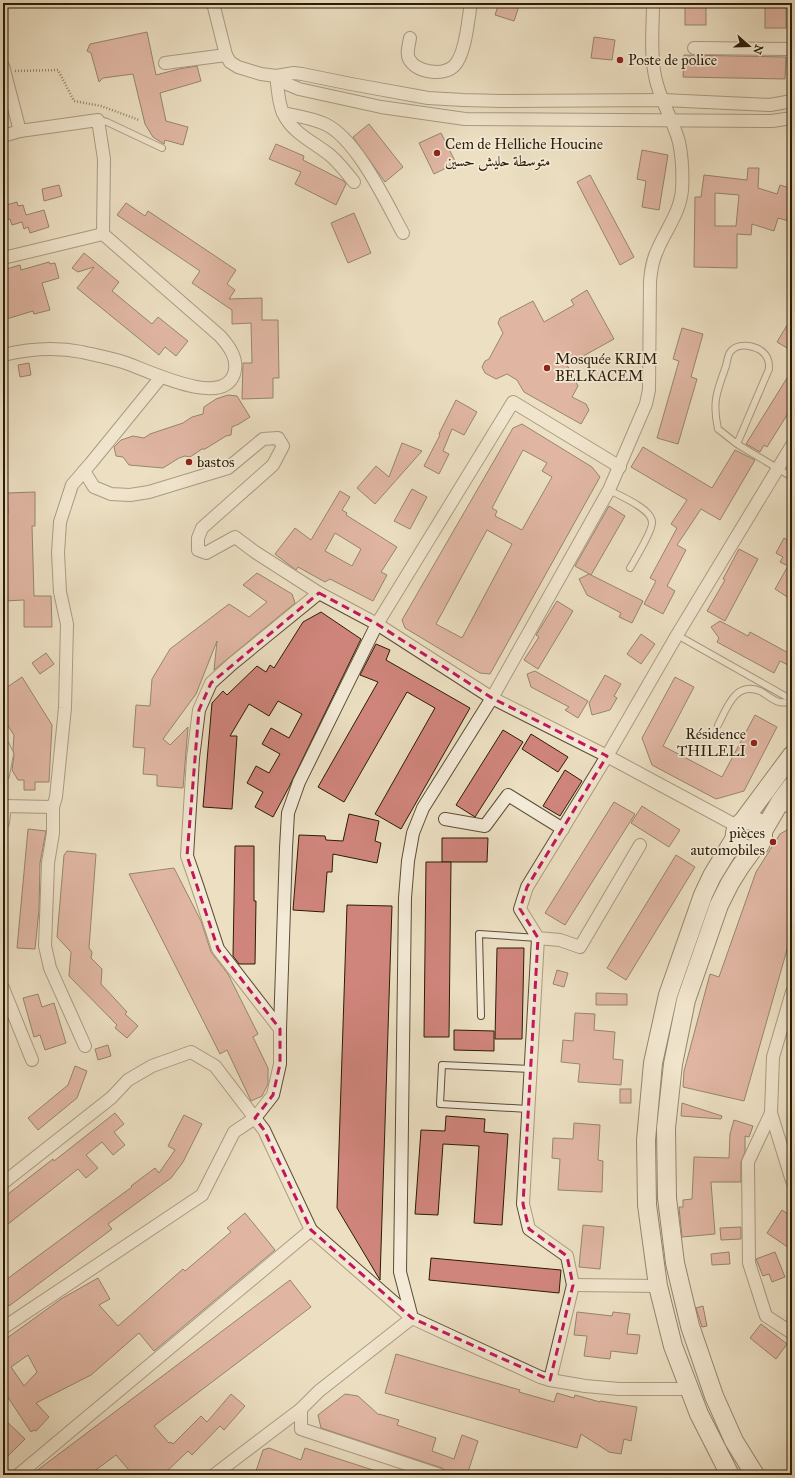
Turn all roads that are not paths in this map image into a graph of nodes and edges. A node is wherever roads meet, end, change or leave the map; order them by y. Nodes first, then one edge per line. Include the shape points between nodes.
1 (213, 3) edge
2 (471, 3) edge
3 (653, 3) edge
4 (410, 38) dead end
5 (694, 48) dead end
6 (792, 49) edge
7 (226, 55) junction
8 (165, 64) dead end
9 (4, 68) edge
10 (276, 76) junction
11 (663, 100) junction
12 (792, 101) edge
13 (283, 113) junction
14 (792, 118) edge
15 (98, 120) junction
16 (671, 121) junction
17 (20, 131) junction
18 (3, 136) edge
19 (162, 148) dead end
20 (354, 182) dead end
21 (403, 233) dead end
22 (103, 234) junction
23 (3, 258) edge
24 (3, 355) edge
25 (161, 377) junction
26 (737, 444) junction
27 (792, 445) edge
28 (620, 467) junction
29 (777, 468) junction
30 (84, 471) junction
31 (792, 476) edge
32 (609, 490) junction
33 (630, 568) dead end
34 (319, 593) junction
35 (377, 624) junction
36 (677, 635) junction
37 (492, 698) junction
38 (792, 701) edge
39 (718, 725) dead end
40 (3, 746) edge
41 (792, 754) edge
42 (608, 756) junction
43 (3, 775) edge
44 (792, 786) edge
45 (786, 805) edge
46 (4, 806) edge
47 (53, 807) junction
48 (445, 819) dead end
49 (3, 823) edge
50 (738, 828) junction
51 (562, 829) junction
52 (764, 831) junction
53 (640, 845) dead end
54 (754, 849) junction
55 (538, 938) junction
56 (3, 988) edge
57 (792, 992) edge
58 (480, 1016) dead end
59 (280, 1029) junction
60 (85, 1046) dead end
61 (32, 1060) dead end
62 (531, 1069) junction
63 (528, 1109) junction
64 (771, 1113) junction
65 (254, 1118) junction
66 (792, 1181) edge
67 (3, 1183) edge
68 (311, 1230) junction
69 (574, 1285) junction
70 (658, 1286) junction
71 (412, 1318) junction
72 (3, 1328) edge
73 (792, 1333) edge
74 (550, 1380) junction
75 (689, 1389) junction
76 (301, 1409) junction
77 (18, 1475) edge
78 (214, 1475) edge
79 (440, 1475) edge
80 (730, 1475) edge
81 (755, 1475) edge

1 - 7 street
2 - 4 street via 460,57 447,70 427,71 415,65 408,54
3 - 11 street via 655,75
5 - 6 street
7 - 8 street
7 - 10 street via 230,62 238,67
9 - 17 street
10 - 11 street via 302,74 428,98
10 - 13 street
10 - 16 street via 299,89 381,107 465,118
11 - 12 street via 770,105
11 - 16 street
13 - 20 street via 291,126 331,156
13 - 21 street via 314,120 338,132 367,169
14 - 16 street via 772,121
15 - 17 street
15 - 19 lane
15 - 22 street via 104,159
16 - 28 street via 681,155 682,191 673,221 656,251 652,264 649,390 646,404
17 - 18 street
22 - 23 street
22 - 25 street via 220,336 234,357 235,370 232,379 224,385 208,389
24 - 25 street via 47,350 80,352 123,362
25 - 30 street
26 - 26 lane via 769,369 768,359 763,352 751,347 738,346 730,352 716,396 714,414 718,429
26 - 29 lane
27 - 29 street
28 - 32 street
28 - 35 street via 513,402
29 - 31 lane
29 - 36 street
30 - 34 street via 94,487 111,494 149,492 228,468 264,439 278,438 283,446 273,465 202,528 198,538 198,550 206,553 235,537
30 - 47 street via 72,484 60,522 60,592 67,624 65,708
32 - 33 lane via 643,508 650,516 652,524 649,533
32 - 37 street
34 - 35 street
34 - 59 street via 211,683 199,710 193,758 187,856 218,949
35 - 37 street
35 - 59 street via 299,782 288,813
36 - 38 lane
36 - 42 street
37 - 42 street
37 - 71 street via 423,808 413,833 408,861 405,898 400,1272
38 - 39 lane via 779,702 759,691 741,691 735,694
40 - 43 street via 7,754
41 - 50 main road
42 - 50 street
42 - 51 street
44 - 45 main road
45 - 52 main road
46 - 47 street
46 - 49 street
47 - 60 street via 45,946 50,968
48 - 51 street via 485,826 508,795
50 - 52 main road via 753,820
50 - 54 main road via 740,846
50 - 70 main road via 712,876 688,934 668,995 653,1063 646,1140 647,1205
51 - 55 street via 527,887 520,909
52 - 54 main road via 762,842
53 - 55 street via 580,947 560,940
54 - 81 main road via 730,883 719,905 686,1000 673,1064 666,1128 668,1205 675,1263 690,1326 714,1396 734,1441
55 - 58 lane via 479,934
55 - 62 street
56 - 61 street
57 - 64 street via 772,1057
59 - 65 street via 280,1064 273,1095
62 - 63 street
62 - 63 lane via 442,1065 440,1104
63 - 69 street via 523,1204 529,1229 567,1256
64 - 66 street
64 - 73 street via 748,1162 749,1263 766,1316
65 - 67 street via 215,1066 191,1052 152,1066 128,1080 111,1098
65 - 68 street via 264,1130
65 - 72 street via 234,1132 202,1195
68 - 71 street
68 - 77 street
69 - 70 street
69 - 74 street
70 - 75 main road via 673,1346
71 - 74 street
71 - 76 street via 319,1391
74 - 75 street via 619,1389
75 - 80 main road
76 - 78 street
76 - 79 street via 301,1429

